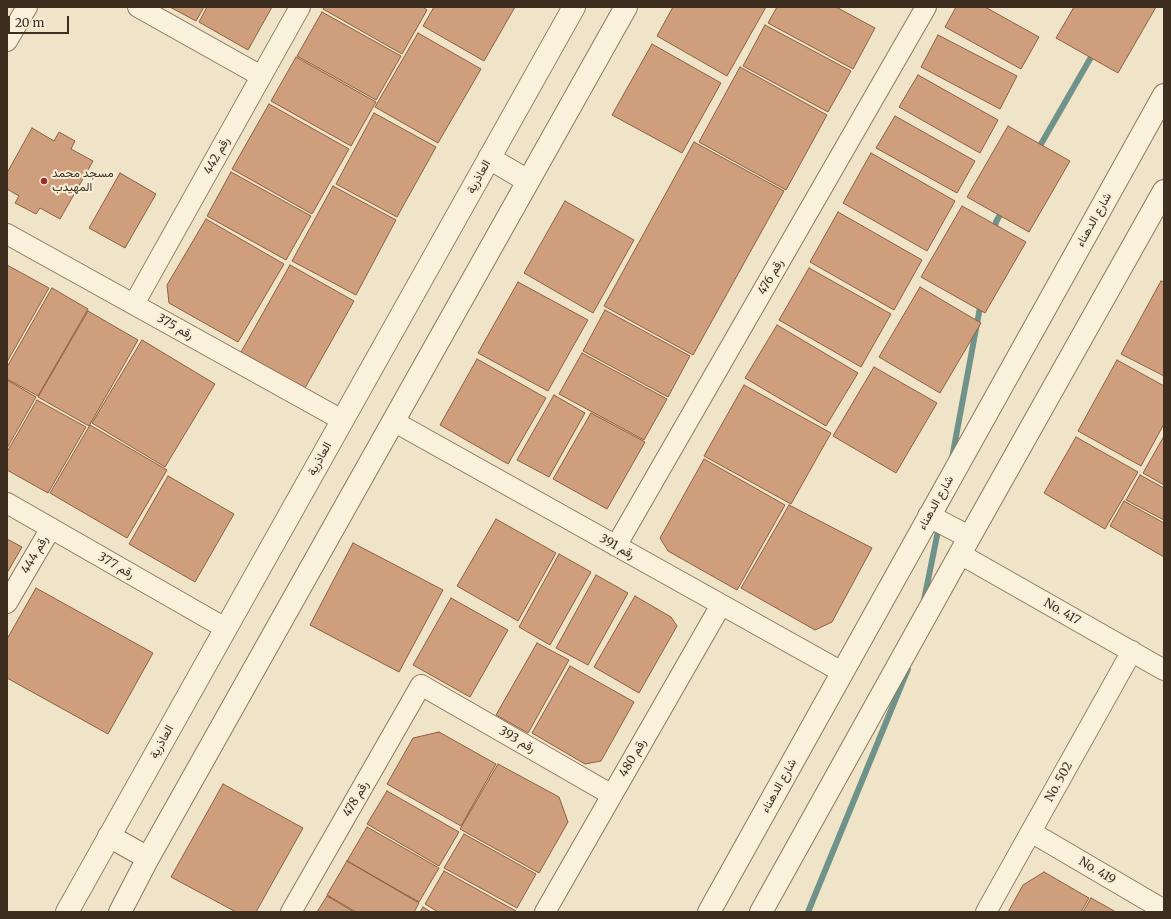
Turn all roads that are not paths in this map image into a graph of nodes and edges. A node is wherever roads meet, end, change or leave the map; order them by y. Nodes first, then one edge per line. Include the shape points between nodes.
1 (27, 7) edge
2 (138, 7) edge
3 (300, 7) edge
4 (574, 7) edge
5 (626, 7) edge
6 (926, 7) edge
7 (7, 41) edge
8 (261, 76) junction
9 (1164, 95) edge
10 (489, 158) junction
11 (528, 181) junction
12 (1164, 191) edge
13 (7, 234) edge
14 (134, 304) junction
15 (342, 420) junction
16 (393, 421) junction
17 (7, 503) edge
18 (929, 516) junction
19 (51, 528) junction
20 (616, 546) junction
21 (964, 546) junction
22 (7, 603) edge
23 (721, 605) junction
24 (225, 628) junction
25 (1132, 651) junction
26 (1164, 670) edge
27 (842, 672) junction
28 (421, 685) joint
29 (612, 794) junction
30 (1031, 832) junction
31 (109, 836) junction
32 (148, 858) junction
33 (1164, 910) edge
34 (67, 912) edge
35 (120, 912) edge
36 (291, 912) edge
37 (544, 912) edge
38 (709, 912) edge
39 (761, 912) edge
40 (986, 912) edge

1 - 7 street
2 - 8 street
3 - 8 street, رقم 442
4 - 10 street, العاذرية
5 - 11 street
6 - 20 street, رقم 476
8 - 14 street, رقم 442
9 - 18 street, شارع الدهناء
10 - 11 street
10 - 15 street, العاذرية
11 - 16 street
12 - 21 street
13 - 14 street, رقم 375
14 - 15 street, رقم 375
15 - 24 street, العاذرية
16 - 20 street, رقم 391
16 - 32 street
17 - 19 street, رقم 377
18 - 21 street
18 - 27 street, شارع الدهناء
19 - 22 street, رقم 444
19 - 24 street, رقم 377
20 - 23 street, رقم 391
21 - 25 street, No. 417
21 - 39 street
23 - 27 street, رقم 391
23 - 29 street, رقم 480
24 - 31 street, العاذرية
25 - 26 street, No. 417
25 - 30 street, No. 502
27 - 38 street, شارع الدهناء
28 - 29 street, رقم 393
28 - 36 street, رقم 478
29 - 37 street, رقم 480
30 - 33 street, No. 419
30 - 40 street, No. 502
31 - 32 street
31 - 34 street, العاذرية
32 - 35 street

